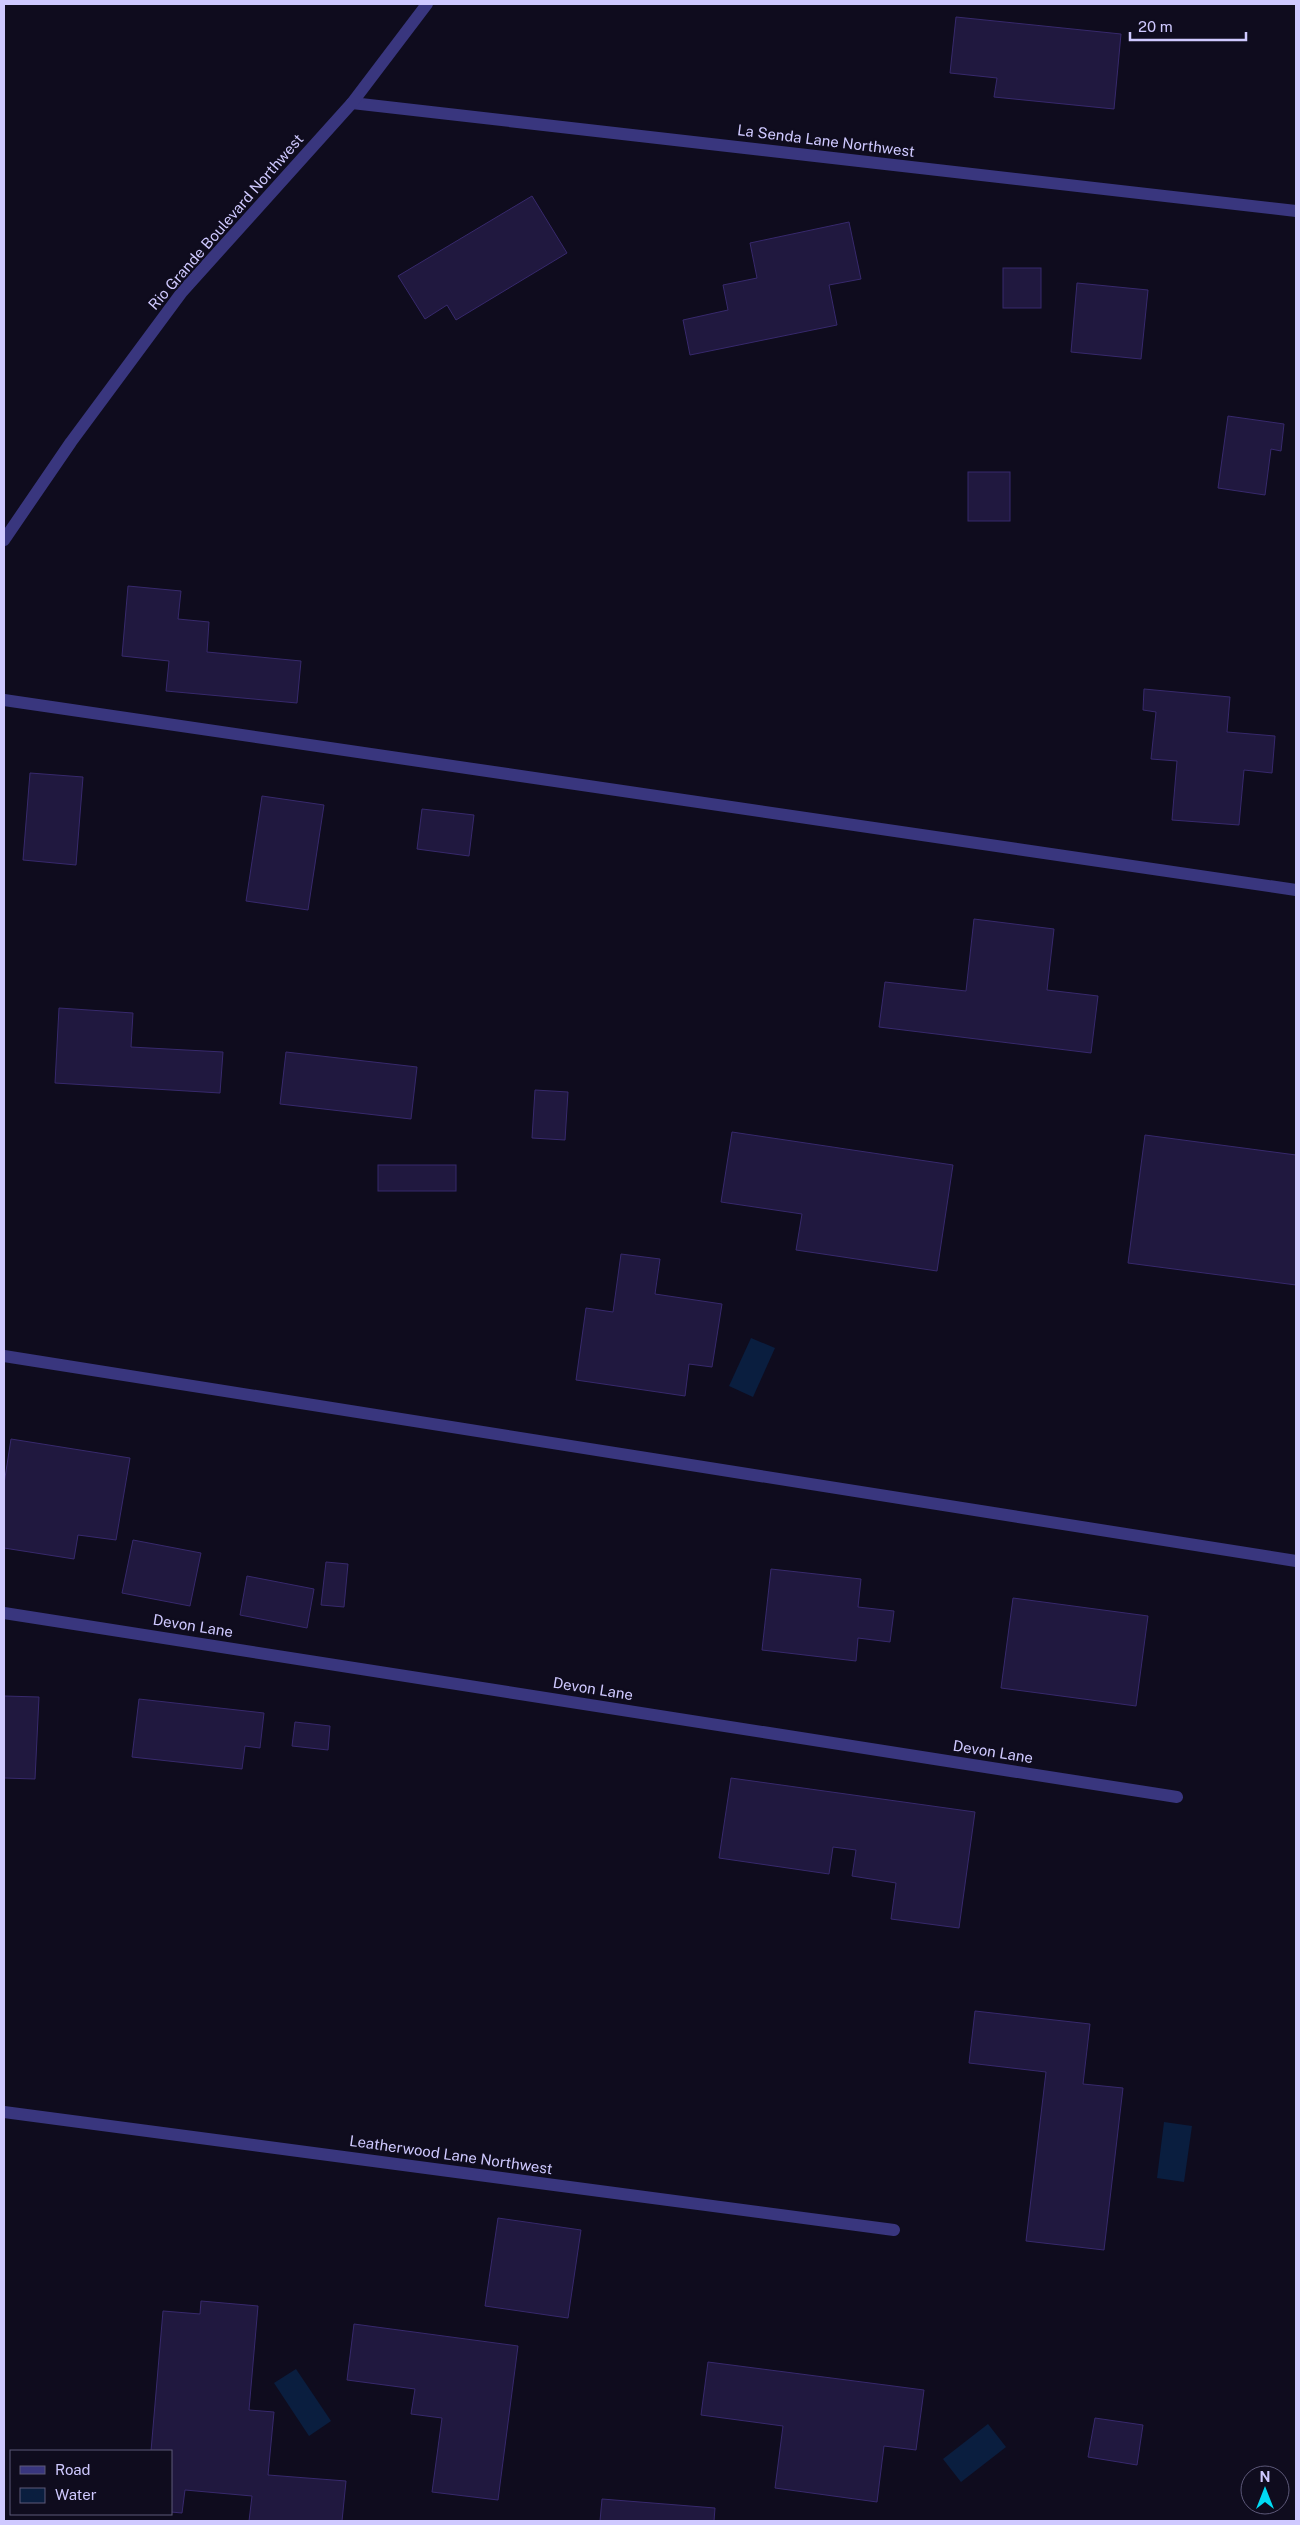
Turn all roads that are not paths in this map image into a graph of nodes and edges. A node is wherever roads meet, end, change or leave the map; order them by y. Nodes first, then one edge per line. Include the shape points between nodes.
1 (426, 4) edge
2 (352, 103) junction
3 (1296, 211) edge
4 (4, 540) edge
5 (4, 700) edge
6 (1296, 890) edge
7 (4, 1356) edge
8 (1296, 1561) edge
9 (4, 1613) edge
10 (1177, 1797) dead end
11 (4, 2112) edge
12 (894, 2230) dead end

1 - 2 street, Rio Grande Boulevard Northwest
2 - 3 street, La Senda Lane Northwest
2 - 4 street, Rio Grande Boulevard Northwest via 182,292 71,442
5 - 6 street
7 - 8 street
9 - 10 street, Devon Lane
11 - 12 street, Leatherwood Lane Northwest

